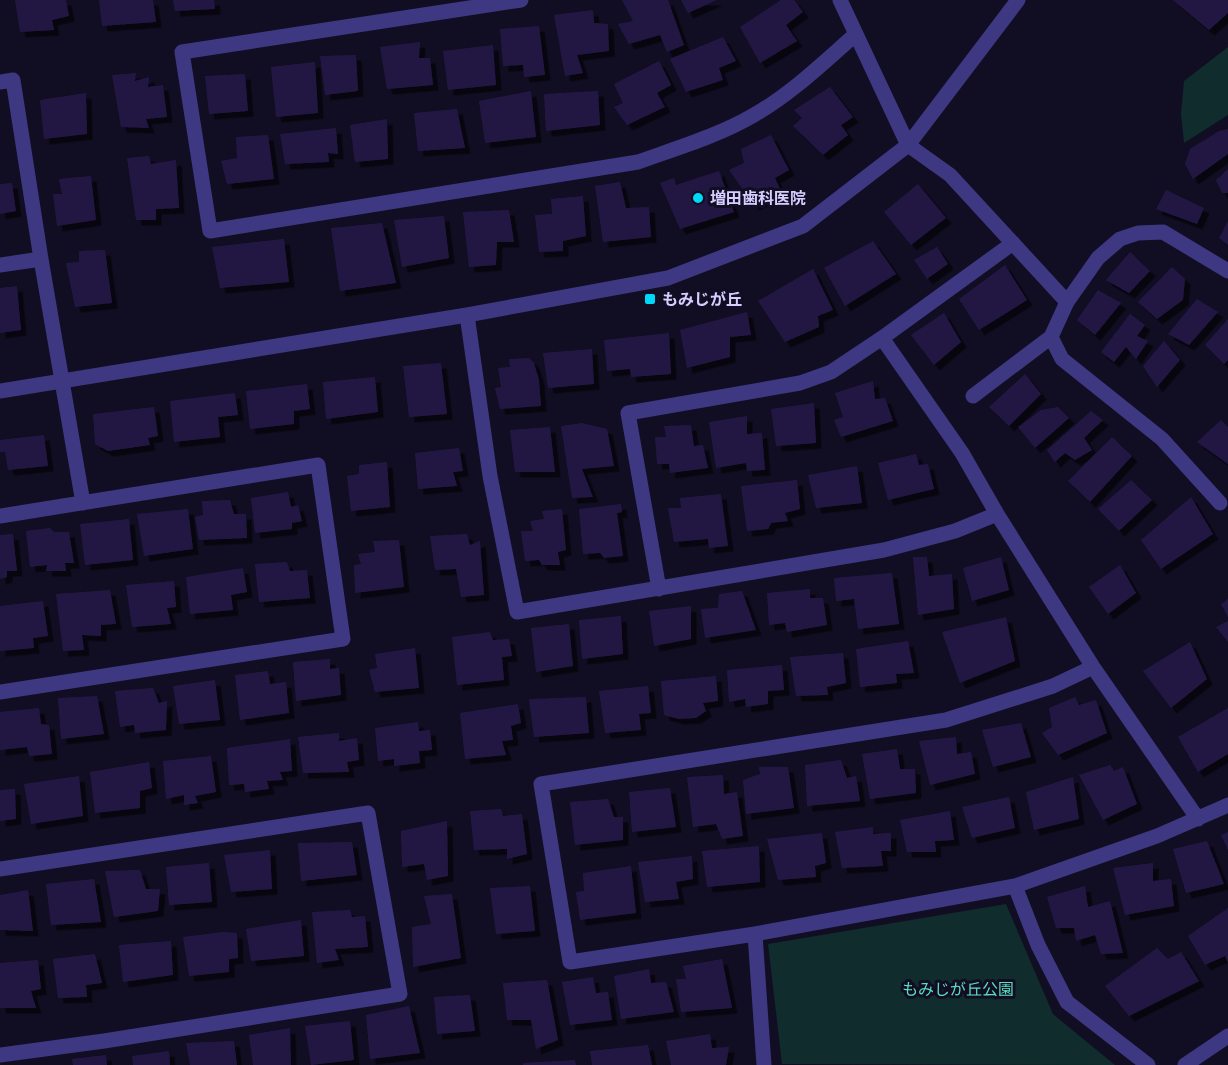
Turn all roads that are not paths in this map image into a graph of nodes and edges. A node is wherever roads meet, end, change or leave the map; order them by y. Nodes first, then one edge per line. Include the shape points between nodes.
1 (521, 0) edge
2 (840, 0) edge
3 (1018, 0) edge
4 (856, 34) junction
5 (0, 82) edge
6 (908, 145) junction
7 (1013, 243) junction
8 (41, 259) junction
9 (0, 265) edge
10 (1228, 271) edge
11 (1067, 302) junction
12 (467, 315) junction
13 (1051, 337) junction
14 (882, 338) junction
15 (62, 381) junction
16 (0, 391) edge
17 (973, 396) dead end
18 (83, 502) junction
19 (1220, 503) dead end
20 (997, 514) junction
21 (0, 516) edge
22 (658, 589) junction
23 (1093, 667) junction
24 (0, 692) edge
25 (1228, 805) edge
26 (1198, 819) junction
27 (0, 869) edge
28 (1015, 886) junction
29 (755, 934) junction
30 (1228, 1036) edge
31 (0, 1055) edge
32 (764, 1065) edge
33 (1148, 1065) edge
34 (1185, 1065) edge

1 - 4 street via 182,52 210,231 638,162 703,139 754,115 810,75
2 - 4 street
3 - 6 street
4 - 6 street
5 - 8 street via 14,80
6 - 7 street via 950,175
6 - 12 street via 803,225 668,278
7 - 11 street
7 - 14 street
8 - 9 street
8 - 15 street
10 - 11 street via 1163,232 1138,233 1120,239 1098,258
11 - 13 street
12 - 15 street
12 - 22 street via 490,476 517,612
13 - 17 street
13 - 19 street via 1062,359 1162,439
14 - 20 street via 962,453
14 - 22 street via 831,372 800,383 628,413
15 - 16 street
15 - 18 street
18 - 21 street
18 - 24 street via 318,465 343,639
20 - 22 street via 955,531 884,550
20 - 23 street
23 - 26 street
23 - 29 street via 1053,686 945,720 541,784 570,962
25 - 26 street
26 - 28 street
27 - 31 street via 368,813 399,994
28 - 29 street
28 - 33 street via 1038,945 1067,1002
29 - 32 street
30 - 34 street

